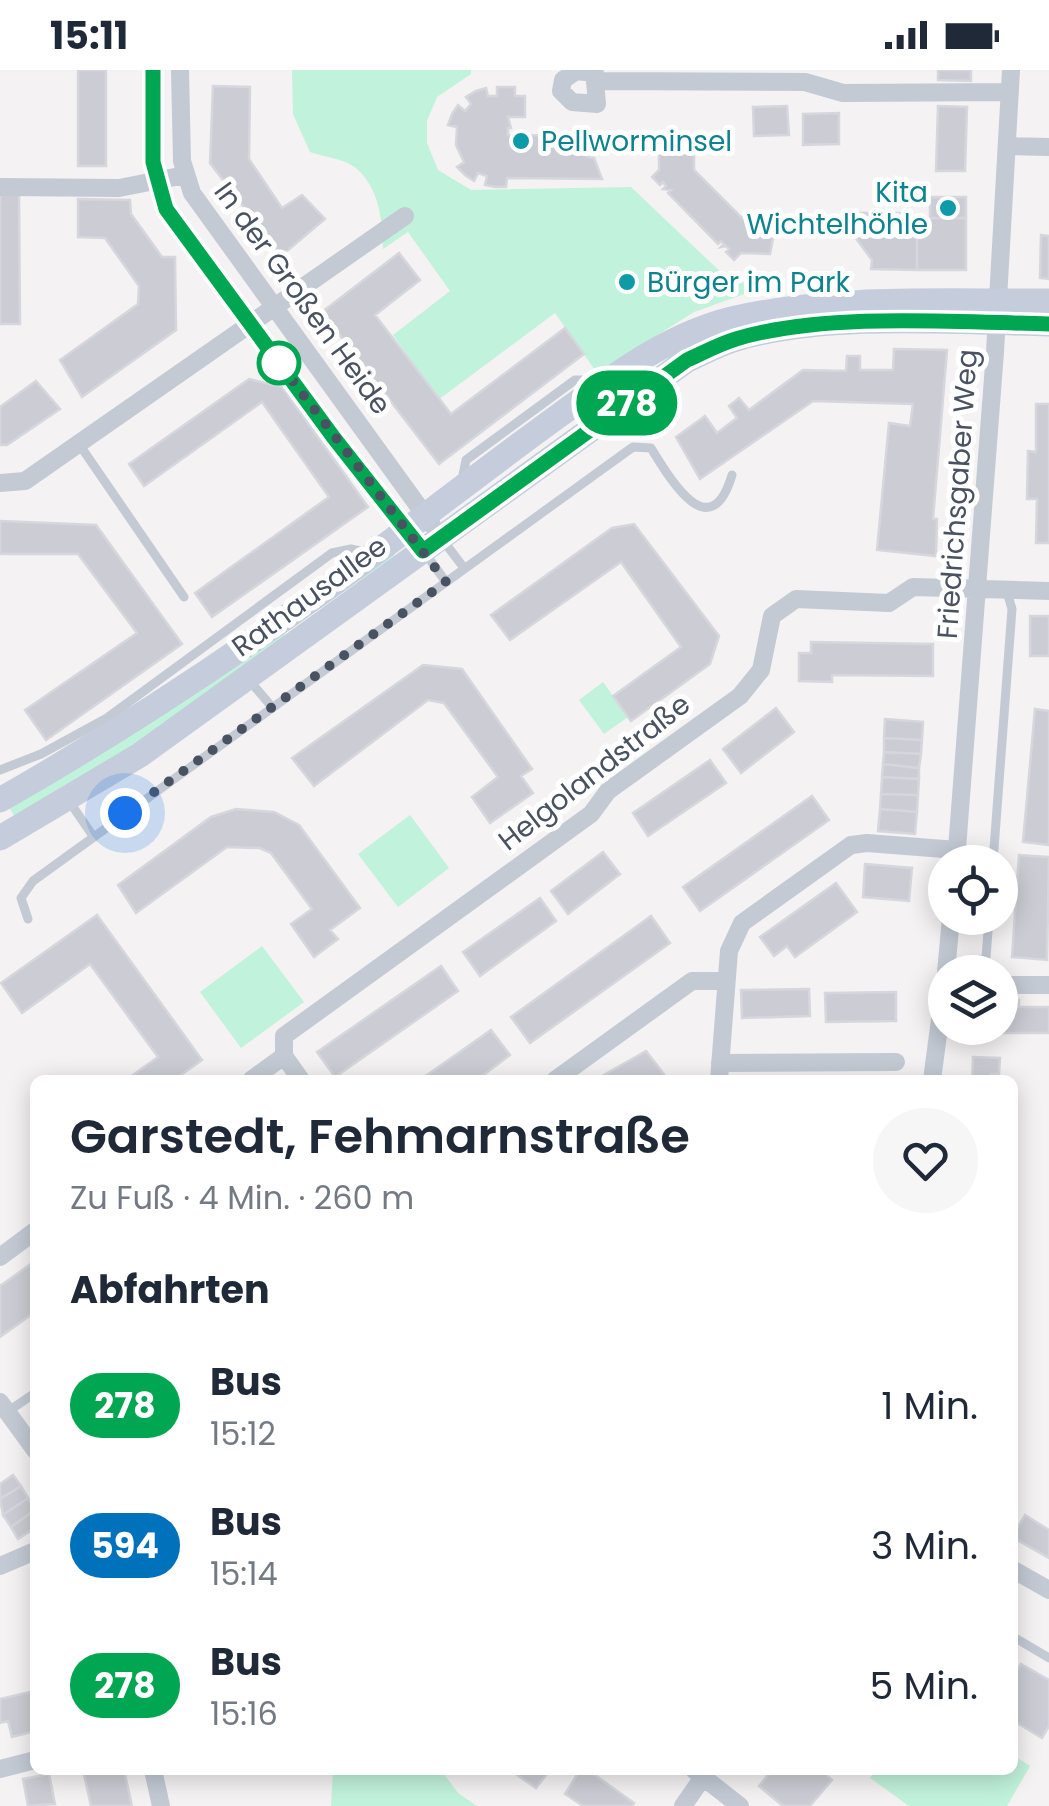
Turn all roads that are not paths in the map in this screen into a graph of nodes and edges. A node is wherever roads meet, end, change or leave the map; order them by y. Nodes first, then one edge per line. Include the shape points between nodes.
1 (153, 70) edge
2 (180, 70) edge
3 (1012, 70) edge
4 (595, 74) edge
5 (1010, 92) junction
6 (1007, 146) junction
7 (1049, 147) edge
8 (185, 175) junction
9 (156, 182) junction
10 (0, 187) edge
11 (405, 216) dead end
12 (1049, 300) edge
13 (276, 308) junction
14 (998, 312) junction
15 (252, 324) junction
16 (1049, 324) edge
17 (594, 390) junction
18 (598, 425) junction
19 (79, 444) junction
20 (732, 475) dead end
21 (0, 482) edge
22 (416, 523) junction
23 (432, 544) junction
24 (372, 553) junction
25 (464, 568) junction
26 (446, 582) junction
27 (978, 590) junction
28 (1049, 591) edge
29 (1007, 592) junction
30 (184, 597) dead end
31 (248, 678) junction
32 (272, 707) junction
33 (0, 770) edge
34 (67, 799) junction
35 (0, 800) edge
36 (2, 833) edge
37 (93, 836) junction
38 (957, 845) edge
39 (994, 845) edge
40 (928, 852) edge
41 (28, 918) dead end
42 (726, 981) junction
43 (1018, 985) edge
44 (1049, 985) edge
45 (937, 1045) edge
46 (284, 1056) junction
47 (896, 1062) dead end
48 (719, 1071) edge
49 (258, 1075) edge
50 (298, 1075) edge
51 (562, 1075) edge
52 (933, 1075) edge
53 (30, 1235) edge
54 (0, 1257) edge
55 (30, 1395) edge
56 (4, 1407) edge
57 (30, 1443) edge
58 (30, 1553) edge
59 (0, 1566) edge
60 (1018, 1572) edge
61 (1049, 1590) edge
62 (1018, 1640) edge
63 (1049, 1658) edge
64 (30, 1761) edge
65 (0, 1769) edge
66 (153, 1775) edge
67 (700, 1775) edge
68 (705, 1775) edge
69 (161, 1806) edge
70 (683, 1806) edge
71 (740, 1806) edge

1 - 9 street, In der Großen Heide
2 - 8 street, In der Großen Heide
3 - 5 street, Friedrichsgaber Weg
4 - 5 street via 805,82 842,92
5 - 6 street, Friedrichsgaber Weg
6 - 7 street
6 - 14 street, Friedrichsgaber Weg
8 - 9 street
8 - 13 street, In der Großen Heide
9 - 10 street
9 - 15 street, In der Großen Heide via 166,209
11 - 13 street
12 - 14 main road, Rathausallee
13 - 15 street
13 - 22 street, In der Großen Heide
14 - 16 main road, Rathausallee
14 - 17 main road, Rathausallee via 849,304 730,320 674,340
14 - 18 main road, Rathausallee via 789,328 735,339 687,360
14 - 27 street, Friedrichsgaber Weg
15 - 19 street
15 - 22 street, In der Großen Heide via 334,438
17 - 18 lane via 603,408
17 - 22 main road, Rathausallee
18 - 23 main road, Rathausallee
19 - 21 street via 25,481
19 - 30 lane
20 - 25 lane via 721,500 698,506 688,502 650,448 633,448
22 - 23 street, In der Großen Heide
22 - 24 main road, Rathausallee
23 - 25 lane
23 - 26 lane
23 - 31 main road, Rathausallee
24 - 33 lane via 332,553 107,718
24 - 35 main road, Rathausallee via 136,720
25 - 26 lane
26 - 32 lane
27 - 29 street
27 - 38 street, Friedrichsgaber Weg
27 - 46 street, Helgolandstraße via 913,587 889,603 796,600 772,616 761,670 740,696 608,791 591,814 284,1036
28 - 29 street
29 - 39 lane, Friedrichsgaber Weg via 1012,610
31 - 32 lane
31 - 34 main road, Rathausallee
32 - 37 lane
34 - 36 main road, Rathausallee
34 - 37 lane
37 - 41 lane via 23,892
40 - 42 street via 850,846 742,923 728,952
42 - 48 street
42 - 51 street via 692,981
43 - 44 street
45 - 52 street
46 - 49 street, Helgolandstraße
46 - 50 street
47 - 48 street
53 - 54 street
55 - 56 lane
56 - 57 street
58 - 59 street
60 - 61 street
62 - 63 lane
64 - 65 street
66 - 69 street
67 - 70 street
68 - 71 street

